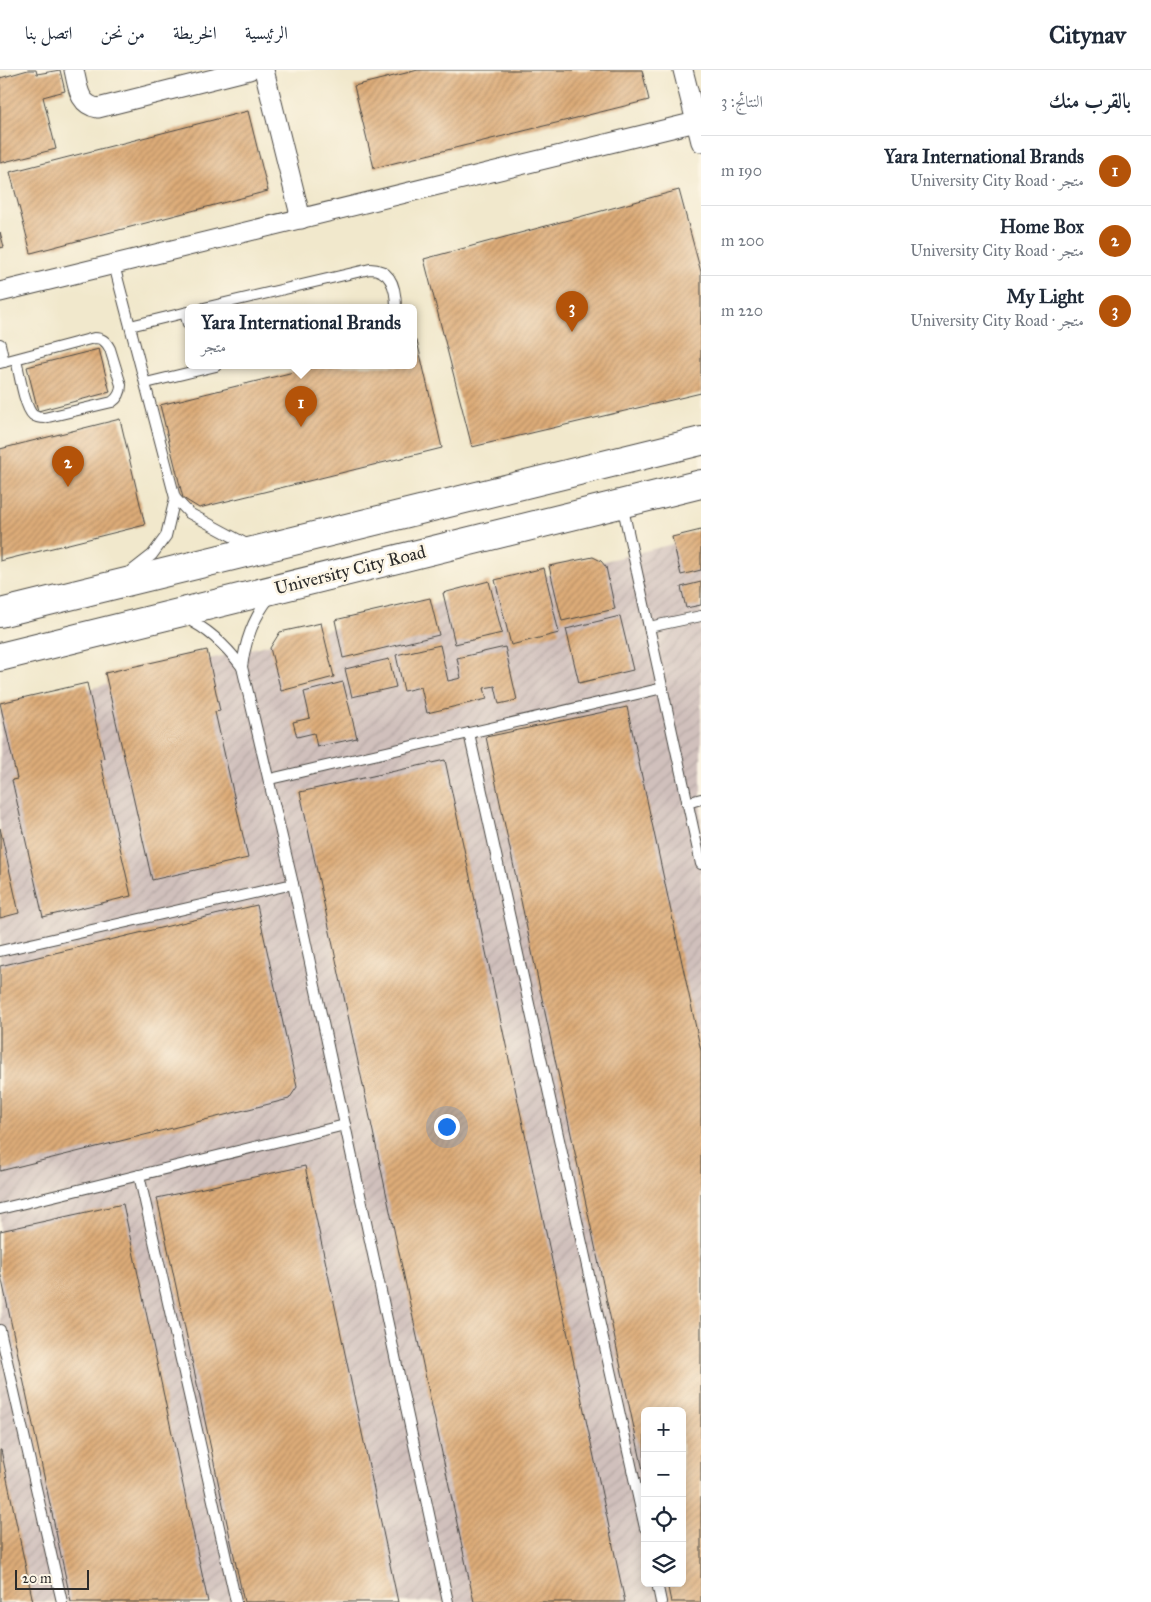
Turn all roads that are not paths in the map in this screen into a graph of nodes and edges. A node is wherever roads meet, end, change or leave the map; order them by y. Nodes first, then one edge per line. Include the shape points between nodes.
1 (74, 70) edge
2 (249, 70) edge
3 (264, 70) edge
4 (683, 70) edge
5 (696, 122) junction
6 (701, 142) edge
7 (301, 219) junction
8 (114, 265) junction
9 (0, 292) edge
10 (221, 304) edge
11 (395, 304) edge
12 (185, 312) edge
13 (130, 326) junction
14 (0, 344) edge
15 (16, 359) junction
16 (2, 362) edge
17 (196, 369) edge
18 (146, 383) junction
19 (701, 441) edge
20 (701, 484) edge
21 (175, 498) junction
22 (622, 504) junction
23 (258, 550) junction
24 (114, 585) junction
25 (281, 587) junction
26 (0, 613) edge
27 (175, 613) junction
28 (701, 616) edge
29 (649, 627) junction
30 (0, 657) edge
31 (242, 667) junction
32 (662, 688) junction
33 (469, 733) junction
34 (270, 779) junction
35 (701, 799) edge
36 (687, 803) junction
37 (701, 864) edge
38 (294, 884) junction
39 (0, 951) edge
40 (345, 1125) junction
41 (139, 1175) junction
42 (0, 1209) edge
43 (0, 1330) edge
44 (641, 1510) edge
45 (658, 1587) edge
46 (62, 1602) edge
47 (236, 1602) edge
48 (448, 1602) edge
49 (661, 1602) edge

1 - 2 street via 83,100 87,105 98,108
3 - 7 street
4 - 5 street
5 - 6 street
5 - 7 street
7 - 8 street
8 - 9 street
8 - 13 lane
10 - 11 lane via 370,268 388,275
12 - 13 lane
13 - 18 lane
14 - 16 lane
15 - 15 lane via 28,409 40,418 112,402 121,390 110,349 99,338
15 - 16 lane
17 - 18 lane
18 - 21 lane
19 - 23 main road
20 - 22 main road, University City Road
21 - 23 lane via 188,513
21 - 24 lane via 166,536 152,555
22 - 25 main road, University City Road
22 - 29 lane
23 - 24 main road
24 - 26 main road
25 - 27 main road, University City Road
25 - 31 lane via 253,623
27 - 30 main road, University City Road
27 - 31 lane via 213,636
28 - 29 lane
29 - 32 lane
31 - 34 lane
32 - 33 lane
32 - 36 lane
33 - 34 lane
33 - 44 lane
34 - 38 lane
35 - 36 lane
36 - 37 lane
38 - 39 lane
38 - 40 lane
40 - 41 lane
40 - 48 lane
41 - 42 lane
41 - 47 lane
43 - 46 lane
45 - 49 lane

